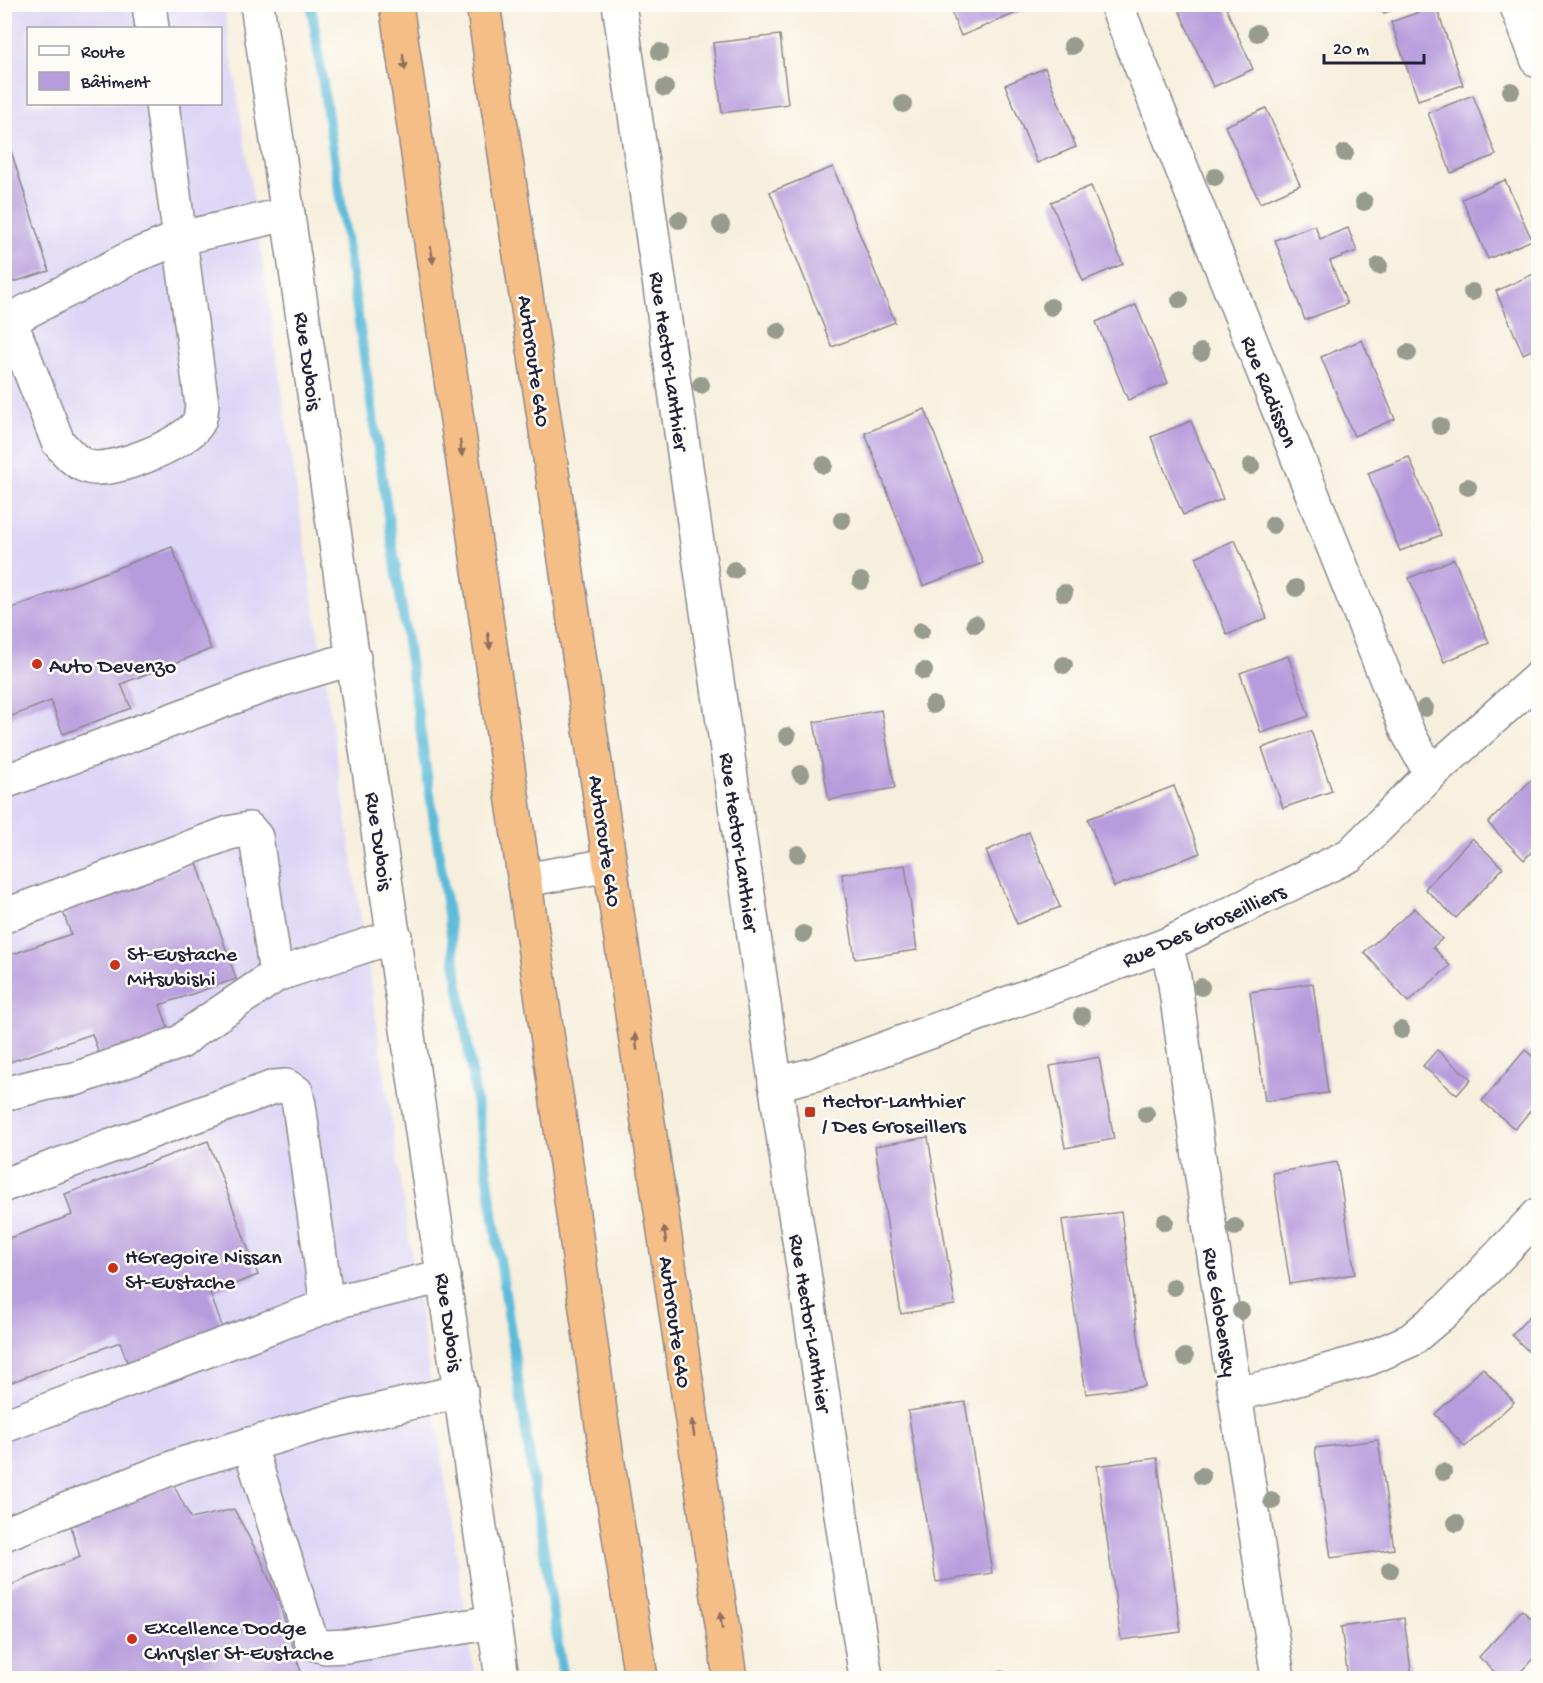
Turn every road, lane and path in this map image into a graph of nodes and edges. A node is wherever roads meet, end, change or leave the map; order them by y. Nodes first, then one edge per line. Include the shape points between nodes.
1 (149, 4) edge
2 (257, 4) edge
3 (396, 4) edge
4 (483, 4) edge
5 (619, 4) edge
6 (1116, 4) edge
7 (1516, 4) edge
8 (152, 27) edge
9 (1539, 61) edge
10 (162, 105) edge
11 (288, 214) junction
12 (180, 238) junction
13 (7, 322) edge
14 (354, 658) junction
15 (1539, 678) edge
16 (1431, 774) junction
17 (4, 782) edge
18 (610, 865) junction
19 (524, 880) junction
20 (4, 916) edge
21 (395, 936) junction
22 (1166, 945) junction
23 (276, 975) junction
24 (776, 1084) junction
25 (4, 1094) edge
26 (4, 1185) edge
27 (1539, 1215) edge
28 (444, 1276) junction
29 (327, 1306) junction
30 (461, 1391) junction
31 (1235, 1394) junction
32 (4, 1426) edge
33 (249, 1444) junction
34 (4, 1534) edge
35 (494, 1622) junction
36 (502, 1678) edge
37 (641, 1678) edge
38 (730, 1678) edge
39 (866, 1678) edge
40 (1278, 1678) edge

1 - 8 street
2 - 11 street, Rue Dubois
3 -> 19 highway
4 - 18 highway, Autoroute 640
5 - 24 street, Rue Hector-Lanthier
6 - 16 street, Rue Radisson via 1408,733
7 - 9 street
10 - 12 street
11 - 12 street
11 - 14 street, Rue Dubois
12 - 13 street via 132,257
12 - 13 street via 202,405 198,423 190,432 154,453 99,470 71,457 58,442
14 - 17 street via 262,686
14 - 21 street, Rue Dubois
15 - 16 street, Rue Des Groseilliers
16 - 22 street, Rue Des Groseilliers via 1350,855
18 - 19 street
38 -> 18 highway, Autoroute 640
19 - 37 highway
20 - 23 street via 249,829 256,837
21 - 23 street
21 - 28 street, Rue Dubois
22 - 24 street, Rue Des Groseilliers via 816,1074
22 - 31 street, Rue Globensky via 1174,977
23 - 25 street via 181,1042 75,1079
24 - 39 street, Rue Hector-Lanthier
26 - 29 street via 274,1087 286,1086 296,1092 299,1105
27 - 31 street via 1412,1340 1368,1359
28 - 29 street
28 - 30 street, Rue Dubois
29 - 32 street
30 - 33 street
30 - 35 street, Rue Dubois
31 - 40 street, Rue Globensky
33 - 34 street via 182,1464
33 - 35 street via 312,1643 347,1646
35 - 36 street, Rue Dubois

